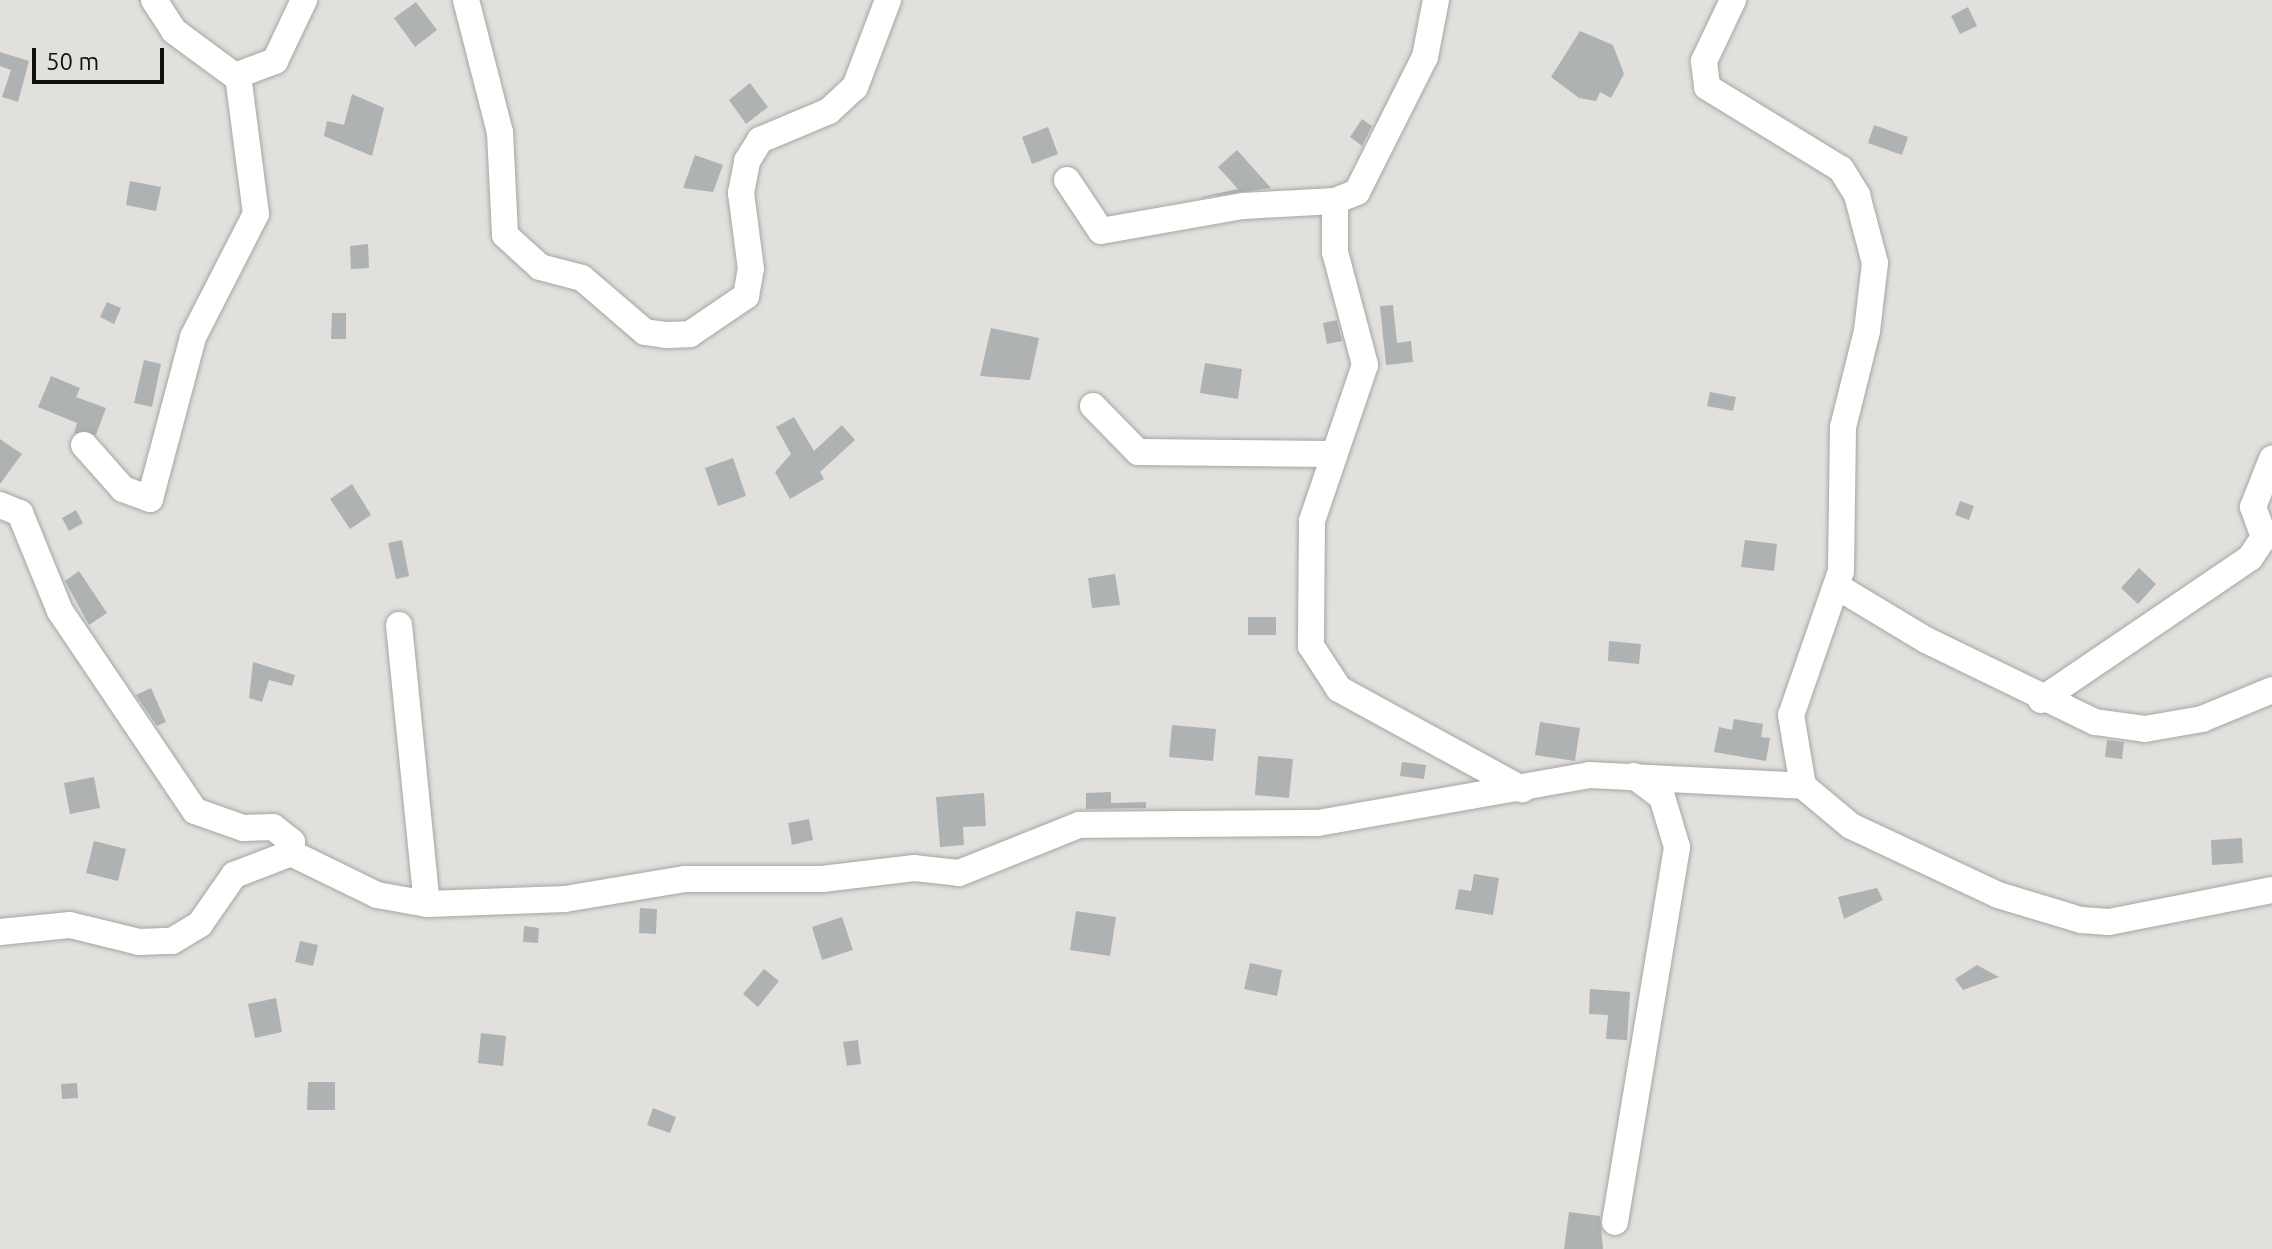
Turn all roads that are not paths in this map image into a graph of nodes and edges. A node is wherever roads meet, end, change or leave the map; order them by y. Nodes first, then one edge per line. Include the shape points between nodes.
1 (154, 0) edge
2 (304, 0) edge
3 (466, 0) edge
4 (888, 0) edge
5 (1436, 0) edge
6 (1733, 0) edge
7 (238, 75) junction
8 (1067, 180) dead end
9 (1335, 201) junction
10 (1093, 406) dead end
11 (84, 445) dead end
12 (1331, 454) junction
13 (2272, 459) edge
14 (0, 505) edge
15 (1838, 587) junction
16 (399, 625) dead end
17 (2272, 690) edge
18 (2041, 700) junction
19 (1634, 776) junction
20 (1803, 786) junction
21 (1522, 789) junction
22 (291, 853) junction
23 (2272, 873) edge
24 (2261, 890) edge
25 (427, 904) junction
26 (0, 932) edge
27 (1615, 1222) dead end

1 - 7 street via 174,31
2 - 7 street via 275,61
3 - 4 street via 500,132 505,235 540,267 582,278 645,332 667,335 714,322 746,296 751,269 741,193 747,161 760,140 829,111 855,87
5 - 9 street via 1425,57 1390,133 1357,192
6 - 15 street via 1704,61 1707,87 1841,169 1857,195 1875,263 1867,331 1843,427
7 - 11 street via 256,214 210,316 193,337 150,499 123,489
8 - 9 street via 1101,231 1243,206
9 - 12 street via 1335,252 1365,365
10 - 12 street via 1138,452
12 - 21 street via 1312,521 1311,646 1339,689
13 - 18 street via 2253,507 2264,537 2250,558
14 - 22 street via 20,513 60,611 195,811 243,828 273,827 292,842
15 - 18 street
15 - 20 street via 1791,715
16 - 25 street
17 - 18 street via 2202,719 2145,729 2095,722
19 - 20 street
19 - 21 street via 1589,775
19 - 27 street via 1662,797 1677,847
20 - 24 street via 1851,826 1998,895 2081,920 2109,922
21 - 25 street via 1266,828 1079,825 959,873 900,868 822,879 685,879 565,899
22 - 25 street via 377,895
22 - 26 street via 234,875 200,924 172,941 139,942 70,925
23 - 24 street via 2255,876

